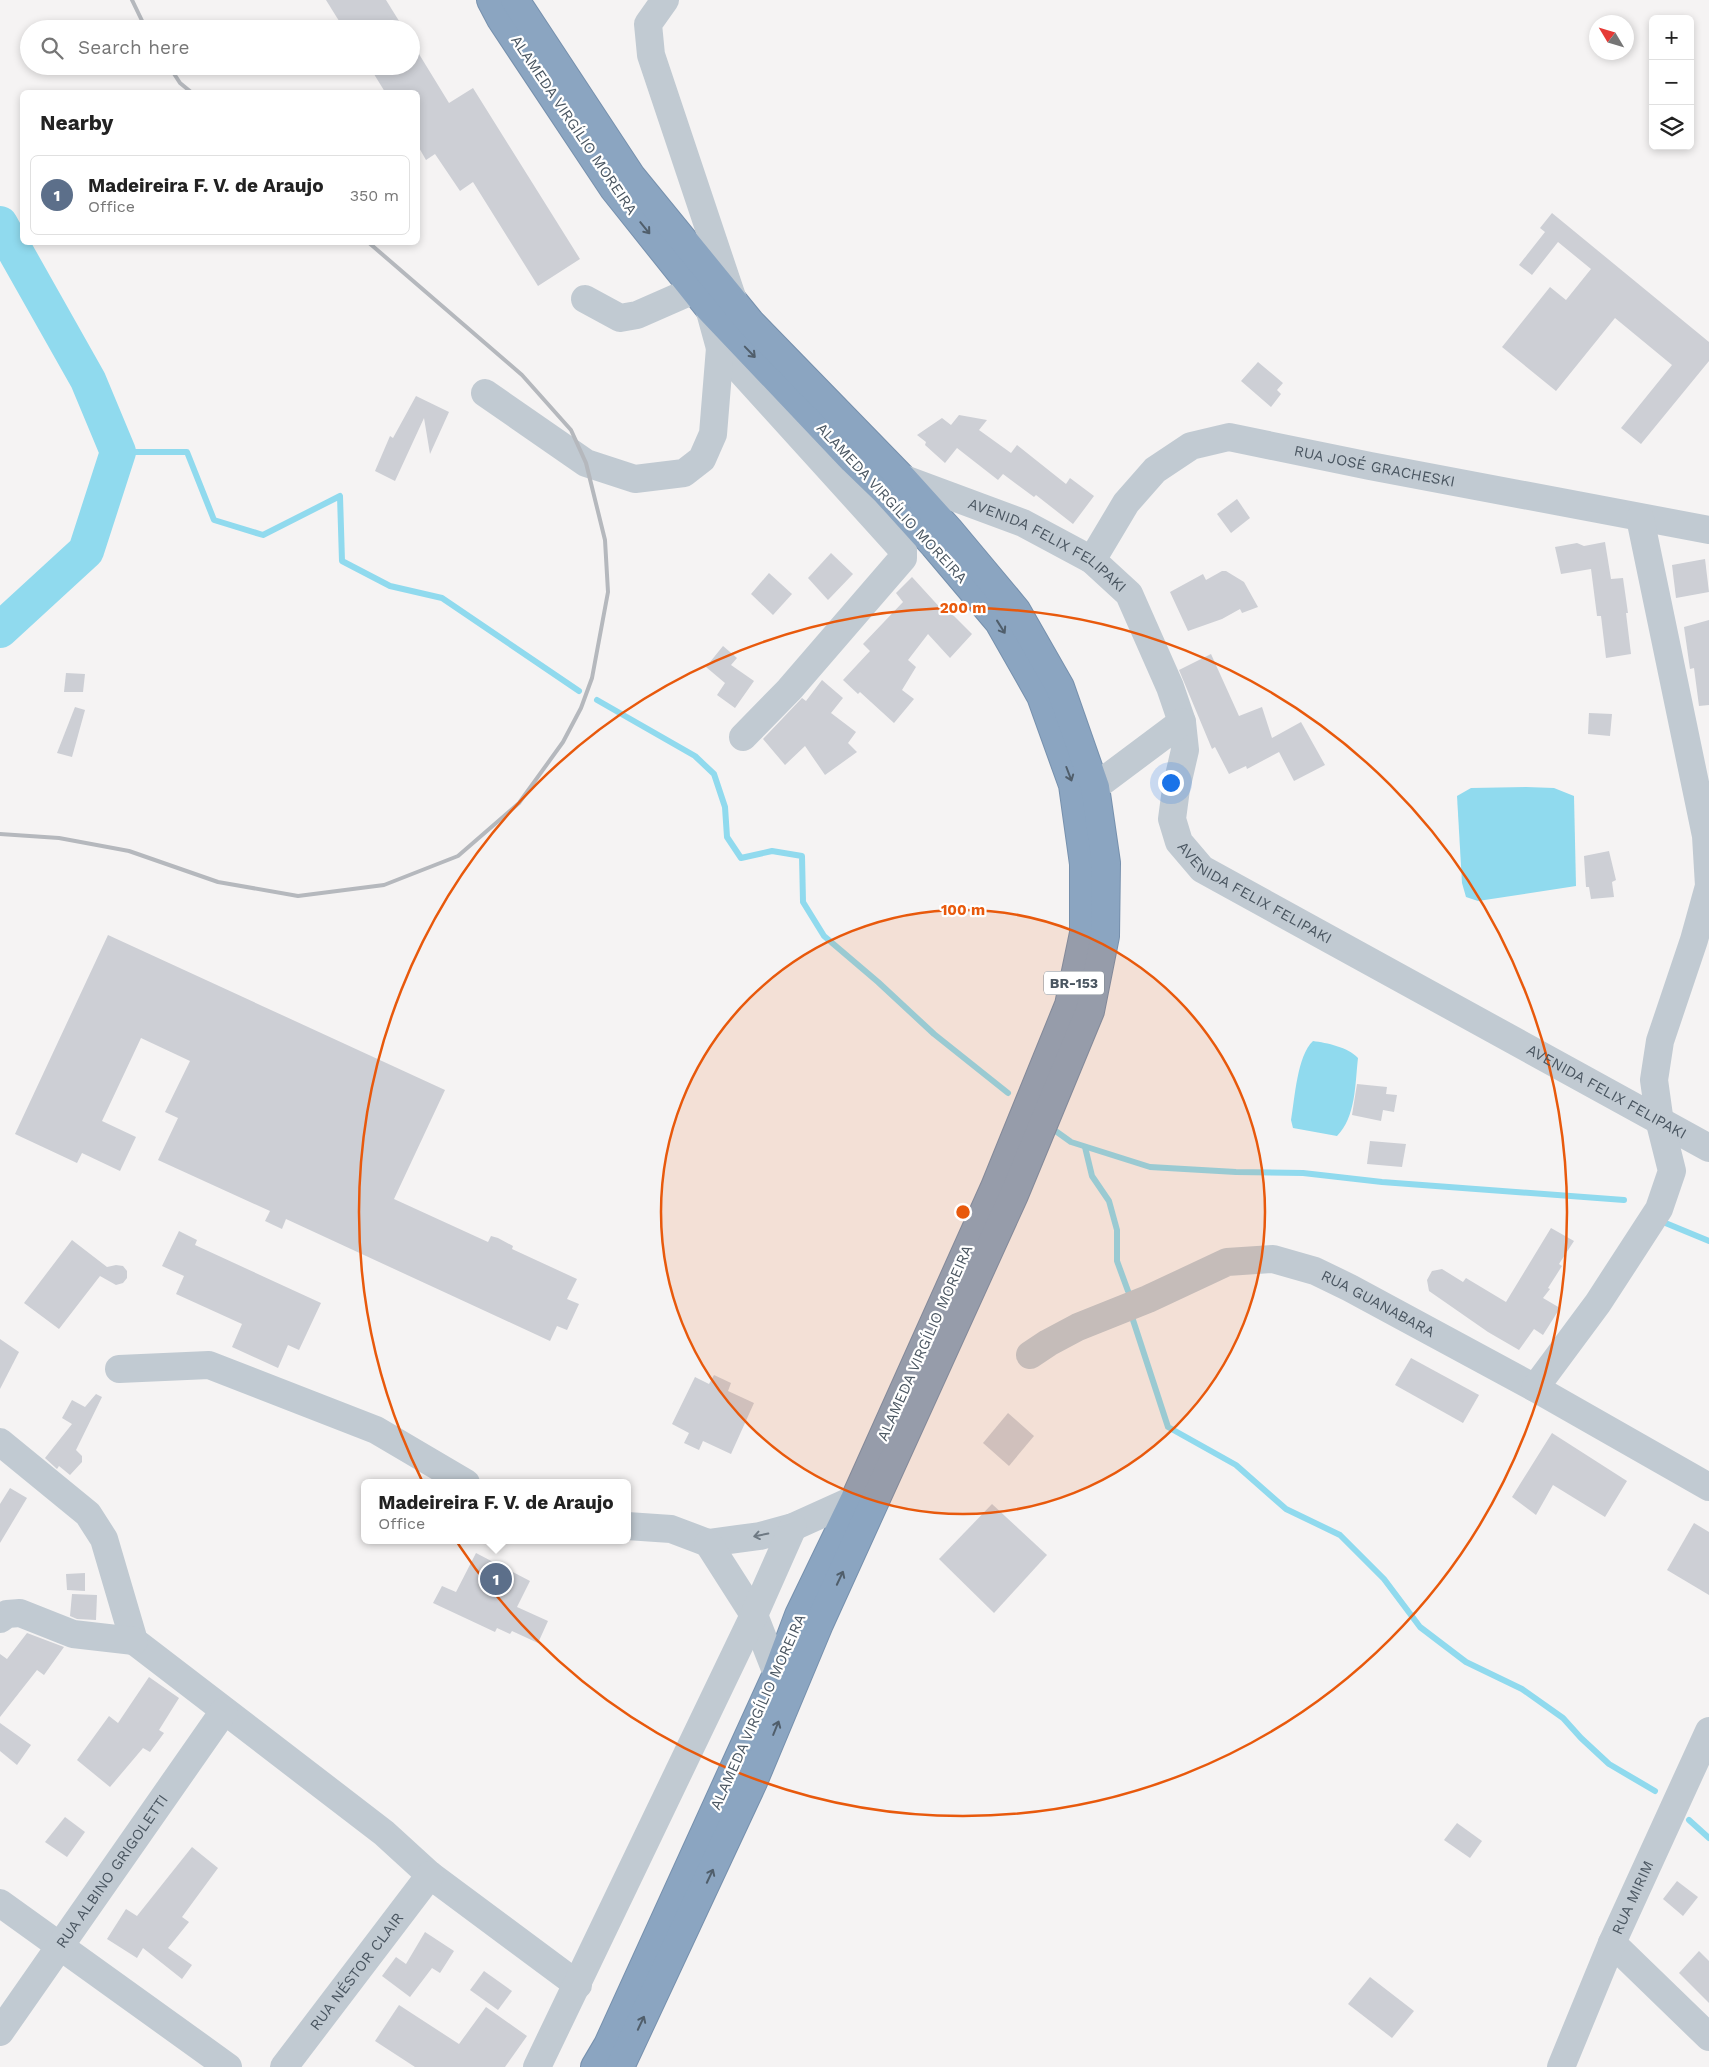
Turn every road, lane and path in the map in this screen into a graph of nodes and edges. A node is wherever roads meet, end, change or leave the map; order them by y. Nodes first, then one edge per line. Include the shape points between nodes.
1 (491, 0) edge
2 (515, 0) edge
3 (665, 0) edge
4 (585, 299) dead end
5 (712, 299) junction
6 (720, 348) junction
7 (485, 393) dead end
8 (902, 478) junction
9 (1640, 518) junction
10 (1709, 530) edge
11 (1092, 560) junction
12 (1182, 722) junction
13 (743, 737) dead end
14 (1095, 787) junction
15 (1660, 1123) junction
16 (1709, 1148) edge
17 (1030, 1355) dead end
18 (119, 1369) dead end
19 (1535, 1388) junction
20 (0, 1442) edge
21 (459, 1479) edge
22 (1709, 1487) edge
23 (855, 1498) junction
24 (631, 1526) edge
25 (793, 1527) junction
26 (708, 1543) junction
27 (754, 1616) junction
28 (0, 1619) edge
29 (134, 1641) junction
30 (777, 1674) junction
31 (224, 1711) junction
32 (1709, 1731) edge
33 (430, 1875) junction
34 (0, 1903) edge
35 (1612, 1942) junction
36 (61, 1946) junction
37 (578, 1985) junction
38 (0, 2032) edge
39 (1709, 2037) edge
40 (228, 2067) edge
41 (284, 2067) edge
42 (537, 2067) edge
43 (595, 2067) edge
44 (620, 2067) edge
45 (1561, 2067) edge

1 -> 5 highway, ALAMEDA VIRGÍLIO MOREIRA / BR-153 via 614,189
2 - 5 highway, ALAMEDA VIRGÍLIO MOREIRA / BR-153
3 - 5 street via 648,24 651,55
4 - 5 street via 620,318
5 - 6 street
5 - 8 highway, ALAMEDA VIRGÍLIO MOREIRA / BR-153 via 751,323
5 -> 23 highway, ALAMEDA VIRGÍLIO MOREIRA / BR-153 via 853,460 934,545 999,622 1041,696 1073,785 1084,864 1084,933 1069,1005 995,1187
6 - 7 street via 713,434 702,459 684,472 635,479 586,463
6 - 13 street via 903,550 903,558 789,690
8 - 11 street, AVENIDA FELIX FELIPAKI via 1023,523
8 - 14 highway, ALAMEDA VIRGÍLIO MOREIRA / BR-153 via 1016,610 1060,687
9 - 10 street, RUA JOSÉ GRACHESKI
9 - 11 street, RUA JOSÉ GRACHESKI via 1229,437 1191,446 1155,470 1126,503
9 - 15 street via 1706,836 1708,886 1694,940 1660,1041 1654,1080
11 - 12 street, AVENIDA FELIX FELIPAKI via 1129,594
12 - 14 street
12 - 15 street, AVENIDA FELIX FELIPAKI via 1185,750 1172,819 1179,842 1202,869
44 -> 14 highway, ALAMEDA VIRGÍLIO MOREIRA / BR-153 via 753,1782 819,1624 1014,1195 1090,1011 1105,936 1106,863
15 - 16 street, AVENIDA FELIX FELIPAKI
15 - 19 street via 1672,1171 1659,1209 1598,1303
17 - 19 street, RUA GUANABARA via 1078,1327 1227,1262 1273,1258 1350,1288
18 - 21 street via 209,1365 376,1430
19 - 22 street, RUA GUANABARA
20 - 29 street via 88,1514 104,1539
23 - 25 street
23 - 30 highway, ALAMEDA VIRGÍLIO MOREIRA / BR-153
24 - 26 street via 671,1529
25 -> 26 street via 760,1536
25 - 27 street
26 - 27 street
27 - 30 street
27 - 37 street
28 - 29 street via 7,1614 20,1613 73,1634
29 - 31 street
30 - 43 highway, ALAMEDA VIRGÍLIO MOREIRA / BR-153 via 608,2045
31 - 33 street via 384,1834
31 - 36 street, RUA ALBINO GRIGOLETTI
32 - 35 street, RUA MIRIM
33 - 37 street
33 - 41 street, RUA NÉSTOR CLAIR
34 - 36 street
35 - 39 street
35 - 45 street, RUA MIRIM
36 - 38 street, RUA ALBINO GRIGOLETTI
36 - 40 street
37 - 42 street

